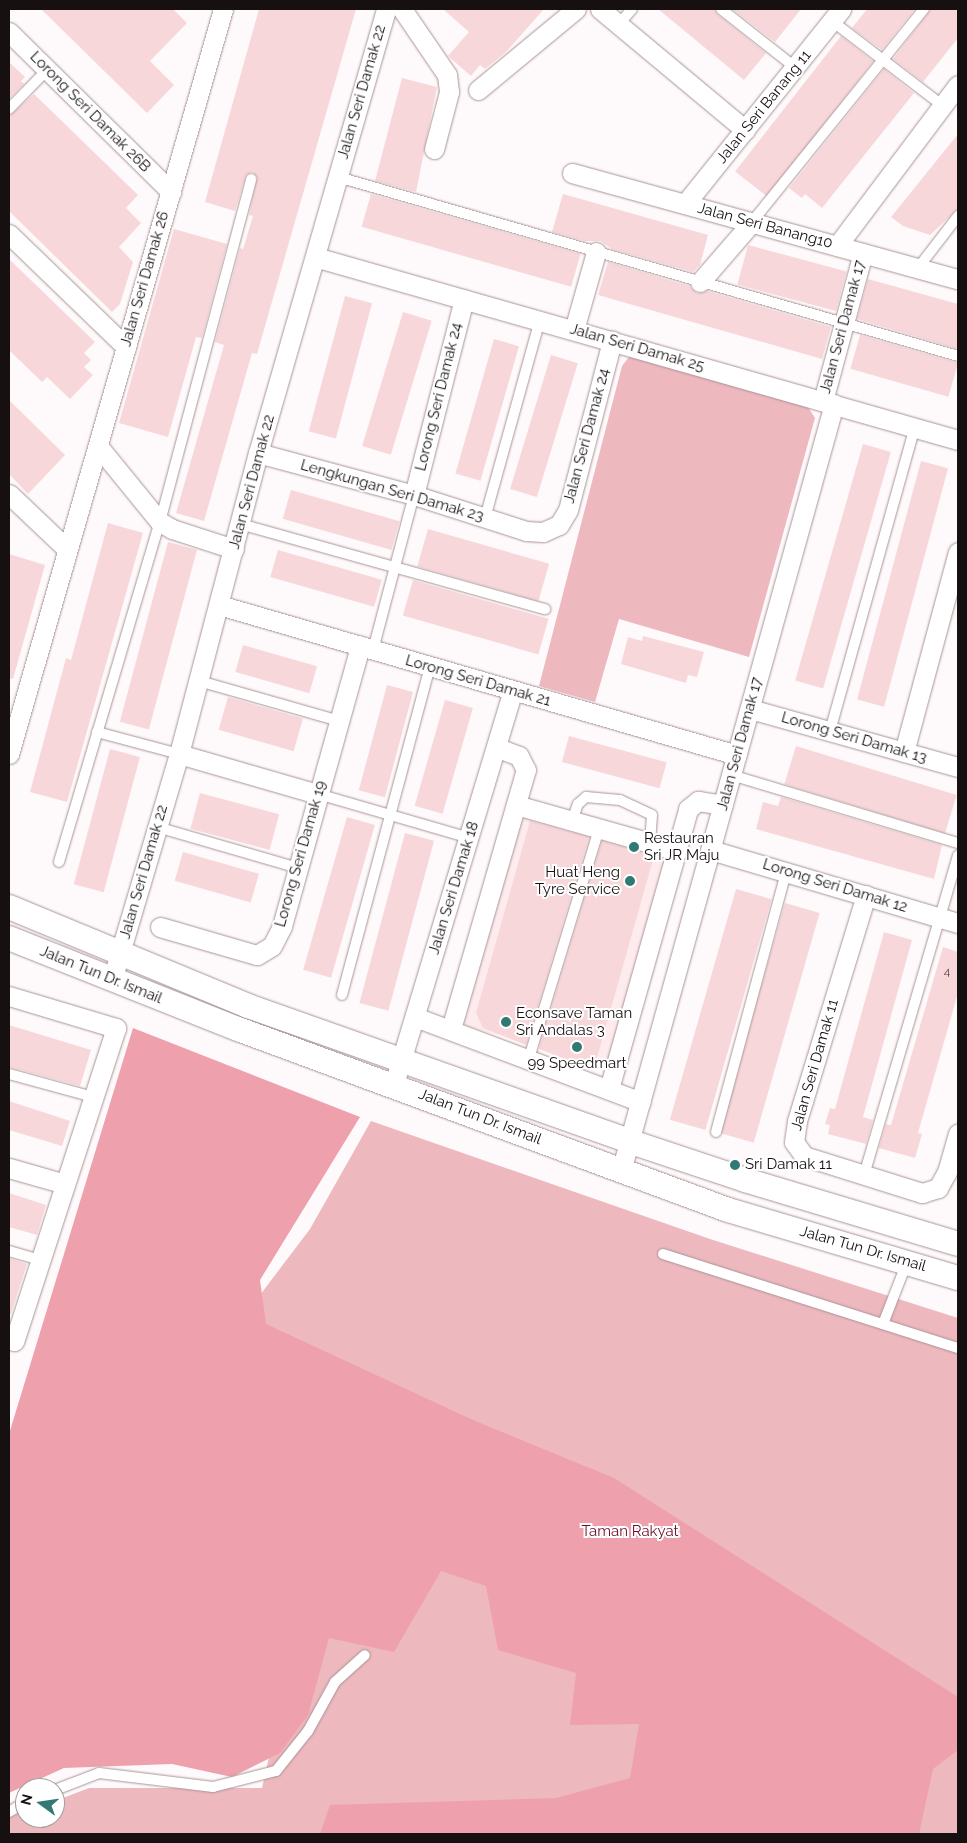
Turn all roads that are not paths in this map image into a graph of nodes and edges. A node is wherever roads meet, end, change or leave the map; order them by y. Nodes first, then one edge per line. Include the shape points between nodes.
1 (386, 9) edge
2 (402, 9) edge
3 (576, 9) edge
4 (600, 9) edge
5 (632, 9) edge
6 (720, 9) edge
7 (924, 9) edge
8 (219, 11) edge
9 (837, 15) edge
10 (619, 24) junction
11 (9, 32) edge
12 (882, 61) junction
13 (796, 68) junction
14 (47, 70) junction
15 (958, 85) edge
16 (478, 90) dead end
17 (943, 106) junction
18 (9, 109) edge
19 (745, 130) junction
20 (434, 149) dead end
21 (572, 173) dead end
22 (338, 177) junction
23 (251, 179) dead end
24 (171, 192) junction
25 (685, 204) junction
26 (958, 216) edge
27 (752, 222) junction
28 (9, 234) edge
29 (837, 246) junction
30 (596, 252) junction
31 (862, 253) junction
32 (315, 256) junction
33 (918, 268) junction
34 (958, 279) edge
35 (700, 282) junction
36 (464, 299) junction
37 (540, 320) junction
38 (843, 323) junction
39 (574, 330) junction
40 (612, 341) junction
41 (126, 347) junction
42 (958, 356) edge
43 (828, 403) junction
44 (915, 427) junction
45 (958, 440) edge
46 (98, 446) junction
47 (258, 453) junction
48 (9, 494) edge
49 (414, 495) junction
50 (485, 518) junction
51 (160, 522) junction
52 (240, 524) junction
53 (526, 531) joint
54 (66, 549) junction
55 (234, 549) junction
56 (958, 552) edge
57 (395, 567) junction
58 (219, 605) junction
59 (545, 609) dead end
60 (366, 648) junction
61 (430, 666) junction
62 (199, 681) junction
63 (513, 692) junction
64 (750, 709) junction
65 (339, 721) junction
66 (830, 731) junction
67 (97, 732) junction
68 (498, 748) junction
69 (904, 752) junction
70 (9, 754) edge
71 (179, 754) junction
72 (737, 755) junction
73 (958, 767) edge
74 (731, 775) junction
75 (318, 794) junction
76 (516, 805) junction
77 (723, 805) junction
78 (392, 816) junction
79 (572, 821) junction
80 (158, 826) junction
81 (599, 829) junction
82 (469, 838) junction
83 (650, 843) junction
84 (958, 843) edge
85 (675, 850) junction
86 (711, 850) junction
87 (958, 856) edge
88 (59, 862) dead end
89 (298, 868) junction
90 (786, 872) junction
91 (866, 895) junction
92 (9, 907) edge
93 (940, 918) junction
94 (958, 923) edge
95 (160, 927) dead end
96 (9, 938) edge
97 (120, 956) junction
98 (112, 980) junction
99 (342, 995) dead end
100 (9, 996) edge
101 (416, 1017) junction
102 (451, 1029) junction
103 (529, 1058) junction
104 (401, 1060) junction
105 (9, 1074) edge
106 (394, 1084) junction
107 (609, 1089) junction
108 (93, 1097) junction
109 (641, 1102) junction
110 (716, 1132) dead end
111 (958, 1134) edge
112 (631, 1142) junction
113 (9, 1168) edge
114 (621, 1171) junction
115 (864, 1175) junction
116 (65, 1184) junction
117 (958, 1244) edge
118 (9, 1251) edge
119 (663, 1254) dead end
120 (40, 1260) junction
121 (907, 1262) junction
122 (958, 1278) edge
123 (883, 1324) junction
124 (11, 1340) edge
125 (958, 1348) edge
126 (365, 1655) dead end
127 (65, 1786) edge

1 - 22 street, Jalan Seri Damak 22
2 - 20 street via 447,75 450,92
3 - 16 street
4 - 10 street
5 - 10 lane
6 - 13 lane
7 - 12 lane
8 - 24 street, Jalan Seri Damak 26
9 - 12 lane
9 - 13 street, Jalan Seri Banang 11
10 - 19 street
11 - 14 street, Lorong Seri Damak 26B
12 - 17 lane
12 - 27 lane
13 - 19 street, Jalan Seri Banang 11
14 - 18 lane
14 - 24 street, Lorong Seri Damak 26B
15 - 17 street
17 - 29 street
19 - 25 street, Jalan Seri Banang 11
21 - 25 street, Jalan Seri Banang10
22 - 30 lane
22 - 32 street, Jalan Seri Damak 22
23 - 51 lane
24 - 41 street, Jalan Seri Damak 26
25 - 27 street, Jalan Seri Banang10
26 - 33 lane
27 - 29 street, Jalan Seri Banang10
27 - 35 street
28 - 41 street
29 - 31 street, Jalan Seri Banang10
30 - 35 lane
30 - 39 street
31 - 33 street, Jalan Seri Banang10
31 - 38 street, Jalan Seri Damak 17
32 - 36 street, Jalan Seri Damak 25
32 - 47 street, Jalan Seri Damak 22
33 - 34 street, Jalan Seri Banang10
35 - 38 lane
36 - 37 street, Jalan Seri Damak 25
36 - 49 street, Lorong Seri Damak 24
37 - 39 street, Jalan Seri Damak 25
37 - 50 lane
38 - 42 lane
38 - 43 street, Jalan Seri Damak 17
39 - 40 street, Jalan Seri Damak 25
40 - 43 street, Jalan Seri Damak 25
40 - 53 street, Jalan Seri Damak 24 via 568,510 559,525 543,532
41 - 46 street, Jalan Seri Damak 26
43 - 44 street, Jalan Seri Damak 25
43 - 64 street, Jalan Seri Damak 17
44 - 45 street, Jalan Seri Damak 25
44 - 66 lane
46 - 51 street
46 - 54 street, Jalan Seri Damak 26
47 - 49 street, Lengkungan Seri Damak 23
47 - 52 street, Jalan Seri Damak 22
48 - 54 street
49 - 50 street, Lengkungan Seri Damak 23
49 - 57 lane
50 - 53 street, Lengkungan Seri Damak 23
51 - 55 street
51 - 67 lane
52 - 55 street, Jalan Seri Damak 22
52 - 57 lane
54 - 70 street, Jalan Seri Damak 26
55 - 58 street, Jalan Seri Damak 22
56 - 69 street
57 - 59 lane
57 - 60 lane
58 - 60 street, Lorong Seri Damak 21
58 - 62 street, Jalan Seri Damak 22
60 - 61 street, Lorong Seri Damak 21
60 - 65 street, Lorong Seri Damak 19
61 - 63 street, Lorong Seri Damak 21
61 - 78 lane
62 - 65 lane
62 - 71 street, Jalan Seri Damak 22
63 - 68 street, Jalan Seri Damak 18
63 - 72 street, Lorong Seri Damak 21
64 - 66 street, Lorong Seri Damak 13
64 - 72 street, Jalan Seri Damak 17
65 - 75 street, Lorong Seri Damak 19
66 - 69 street, Lorong Seri Damak 13
67 - 71 lane
67 - 88 lane
68 - 76 street via 519,756 525,762 526,770
68 - 82 street, Jalan Seri Damak 18
69 - 73 street, Lorong Seri Damak 13
71 - 75 street
71 - 80 street, Jalan Seri Damak 22
72 - 74 street, Jalan Seri Damak 17
74 - 77 street, Jalan Seri Damak 17
74 - 84 lane
75 - 78 lane
75 - 89 street, Lorong Seri Damak 19
76 - 79 street
76 - 102 street
77 - 85 street via 692,804
77 - 86 street, Jalan Seri Damak 17
78 - 82 lane
78 - 99 lane
79 - 81 street
79 - 83 lane via 578,804 586,797 620,800 652,815
80 - 89 lane
80 - 97 street, Jalan Seri Damak 22
81 - 83 street
81 - 103 lane
82 - 101 street, Jalan Seri Damak 18
83 - 85 street
85 - 107 street
86 - 90 street, Lorong Seri Damak 12
86 - 109 street, Jalan Seri Damak 17
87 - 93 lane
89 - 95 street, Lorong Seri Damak 19 via 282,926 272,946 257,955
90 - 91 street, Lorong Seri Damak 12
90 - 110 lane
91 - 93 street, Lorong Seri Damak 12
91 - 115 street, Jalan Seri Damak 11 via 797,1120 794,1142 804,1156
92 - 97 street, Jalan Tun Dr. Ismail
93 - 94 street, Lorong Seri Damak 12
93 - 115 lane
96 - 98 street, Jalan Tun Dr. Ismail
97 - 98 street, Jalan Seri Damak 22
97 - 104 street, Jalan Tun Dr. Ismail
98 - 106 street, Jalan Tun Dr. Ismail
100 - 108 street via 116,1028
101 - 102 street
101 - 104 street, Jalan Seri Damak 18
102 - 103 street
103 - 107 street
104 - 106 street, Jalan Seri Damak 18
104 - 112 street, Jalan Tun Dr. Ismail
105 - 108 lane
106 - 114 street, Jalan Tun Dr. Ismail
107 - 109 street
108 - 116 street
109 - 112 street, Jalan Seri Damak 17
111 - 115 street, Jalan Seri Damak 11 via 947,1172 938,1188 922,1193
112 - 114 street, Jalan Seri Damak 17
112 - 117 street, Jalan Tun Dr. Ismail
113 - 116 street
114 - 121 street, Jalan Tun Dr. Ismail via 728,1210
116 - 120 street
118 - 120 lane
119 - 123 lane
120 - 124 street
121 - 122 street, Jalan Tun Dr. Ismail
121 - 123 lane
123 - 125 lane
126 - 127 lane via 335,1682 308,1731 276,1771 212,1787 99,1773

